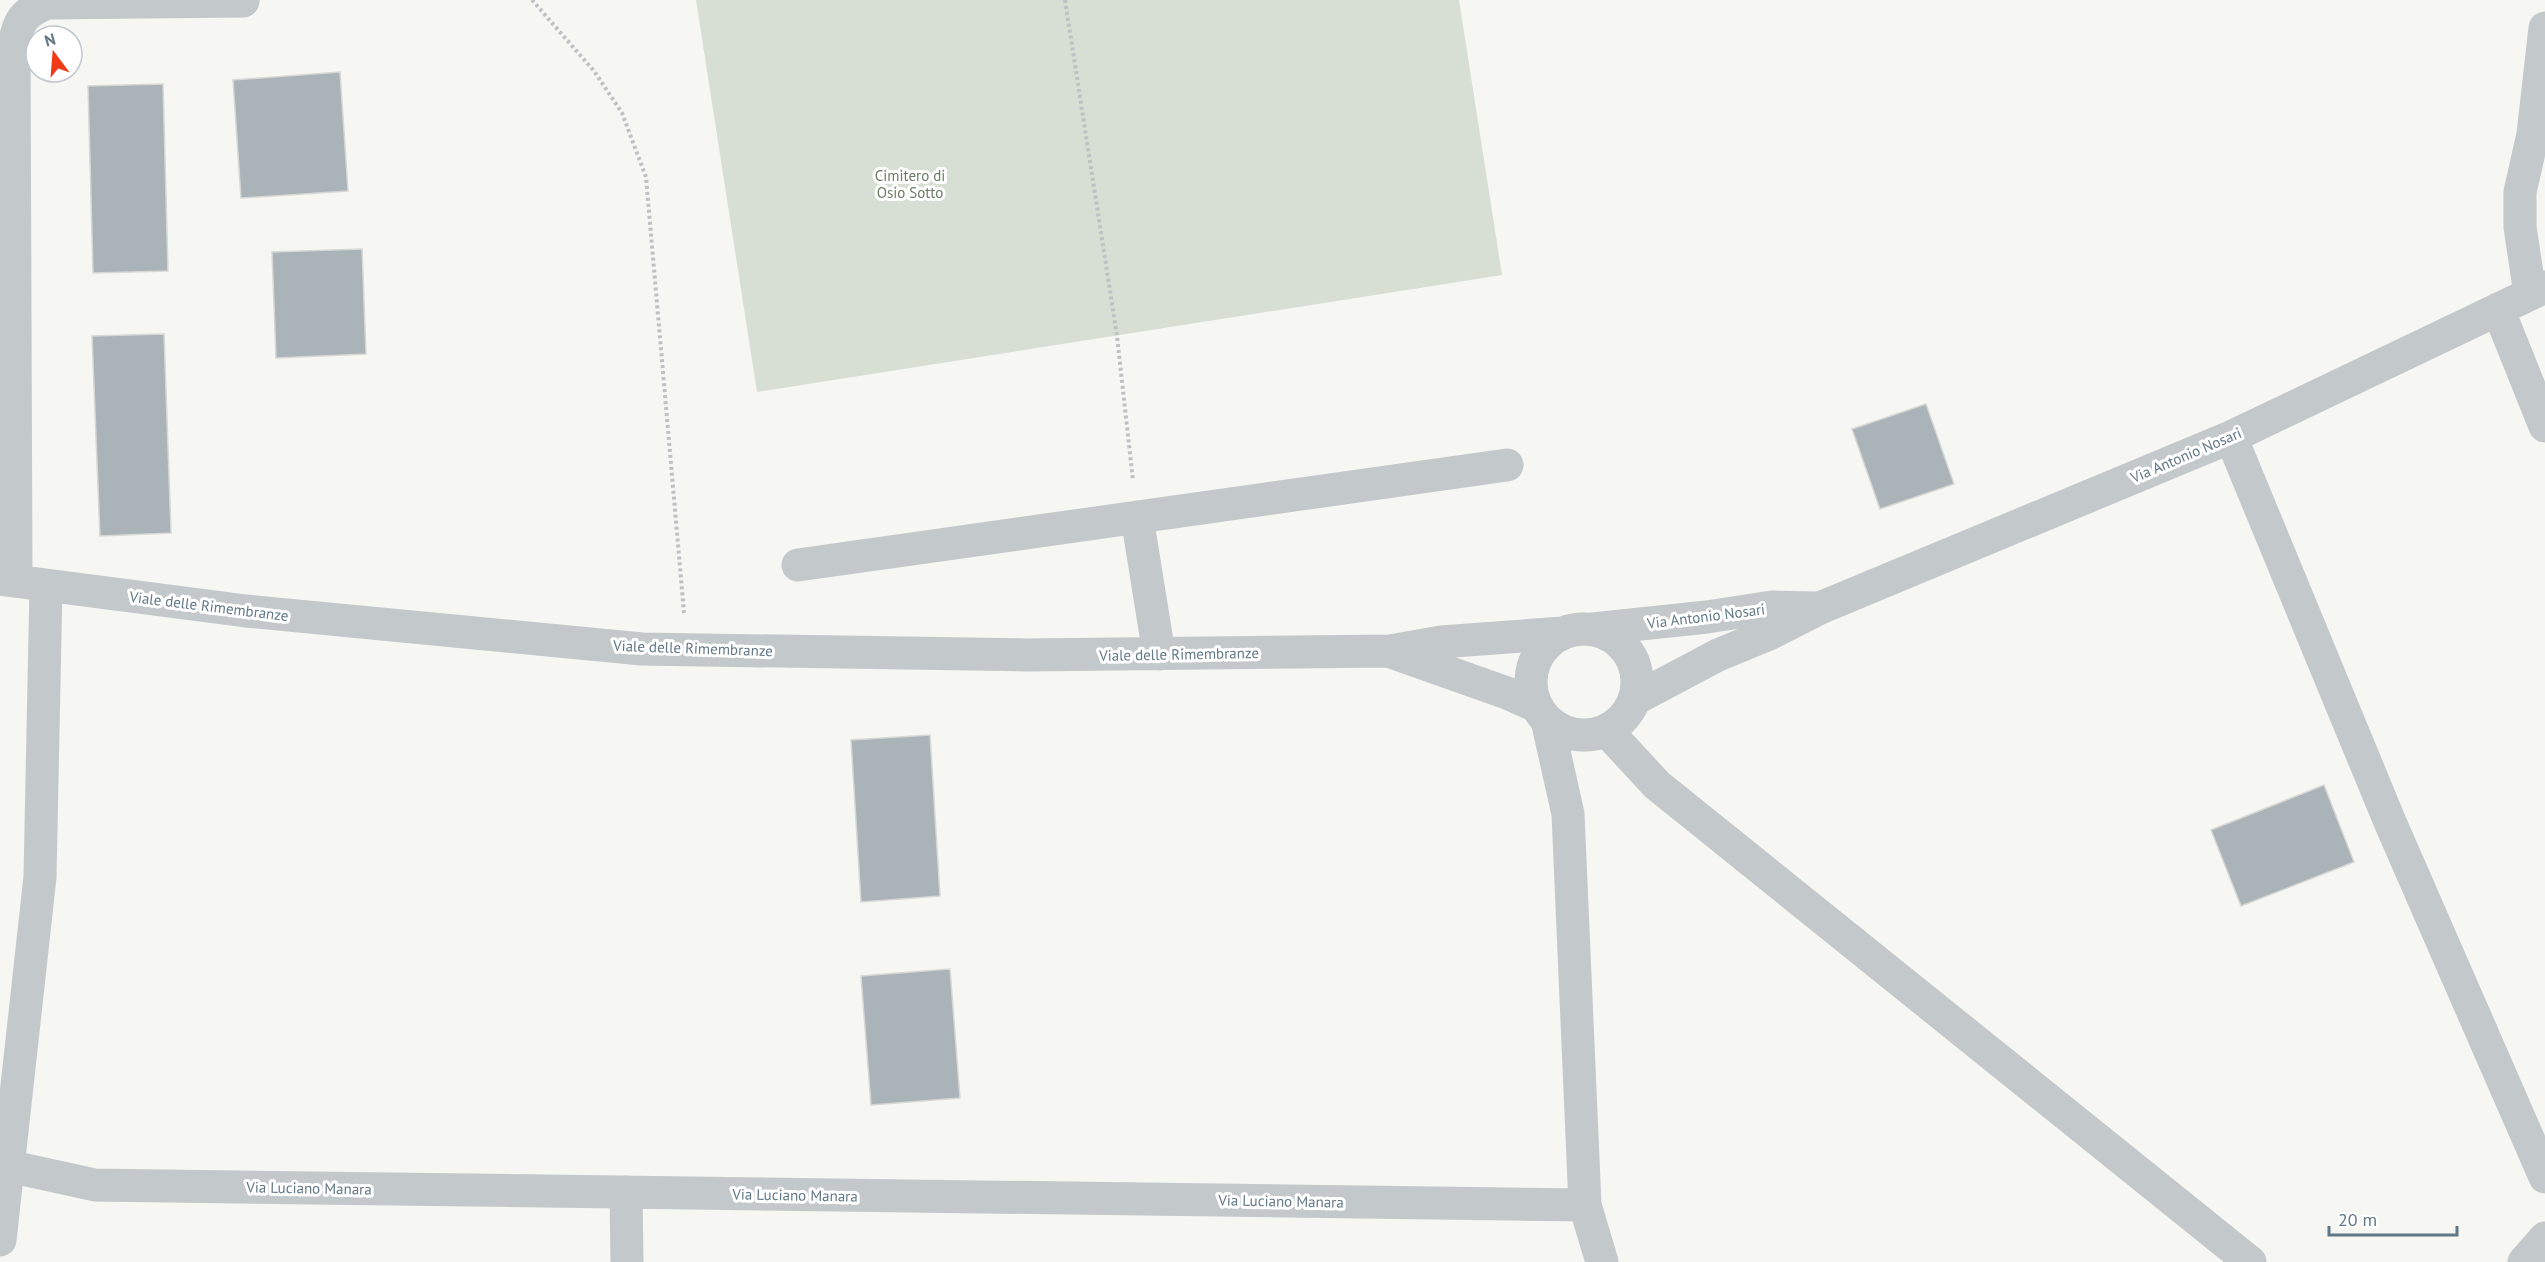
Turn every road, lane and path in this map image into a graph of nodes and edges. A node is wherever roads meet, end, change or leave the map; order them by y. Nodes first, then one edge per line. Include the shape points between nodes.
1 (532, 0) edge
2 (1065, 0) edge
3 (243, 1) edge
4 (2545, 28) edge
5 (2539, 146) edge
6 (2538, 290) edge
7 (2498, 309) junction
8 (2545, 426) edge
9 (2231, 437) junction
10 (1507, 465) dead end
11 (1137, 517) junction
12 (798, 565) dead end
13 (21, 582) edge
14 (1821, 608) junction
15 (1578, 631) junction
16 (687, 649) junction
17 (1390, 651) junction
18 (1160, 654) junction
19 (1635, 699) junction
20 (1541, 713) junction
21 (1601, 733) junction
22 (1568, 814) junction
23 (8, 1166) junction
24 (2545, 1177) edge
25 (626, 1192) junction
26 (1585, 1205) junction
27 (2545, 1238) edge
28 (0, 1240) edge
29 (627, 1262) edge
30 (1602, 1262) edge
31 (2250, 1262) edge
32 (2524, 1262) edge

1 - 16 path via 594,71 622,113 646,177
2 - 11 path via 1117,336
3 - 13 street via 46,3 22,19 14,46
4 - 5 street
5 - 6 street via 2520,192 2520,227
6 - 7 street, Via Antonio Nosari
7 - 8 street
7 - 9 street, Via Antonio Nosari
9 - 14 street, Via Antonio Nosari
9 - 24 street via 2390,822
10 - 11 street
11 - 12 street
11 - 18 street
13 - 16 street, Viale delle Rimembranze via 258,612 642,649
13 - 23 street via 40,877
14 - 15 street, Via Antonio Nosari via 1772,607
14 - 19 street, Via Antonio Nosari
15 - 17 street, Viale delle Rimembranze via 1442,642
15 - 19 street via 1607,633 1620,642 1630,654 1637,676
15 - 20 street via 1550,640 1534,664 1531,685
16 - 18 street, Viale delle Rimembranze
17 - 18 street, Viale delle Rimembranze
17 - 20 street, Viale delle Rimembranze via 1507,693
19 - 21 street via 1619,723
20 - 21 street via 1561,730 1577,735
20 - 22 street
21 - 22 street via 1577,768
21 - 31 street via 1657,785
22 - 26 street
23 - 25 street, Via Luciano Manara via 96,1185
23 - 28 street
25 - 26 street, Via Luciano Manara
25 - 29 street
26 - 30 street
27 - 32 street

